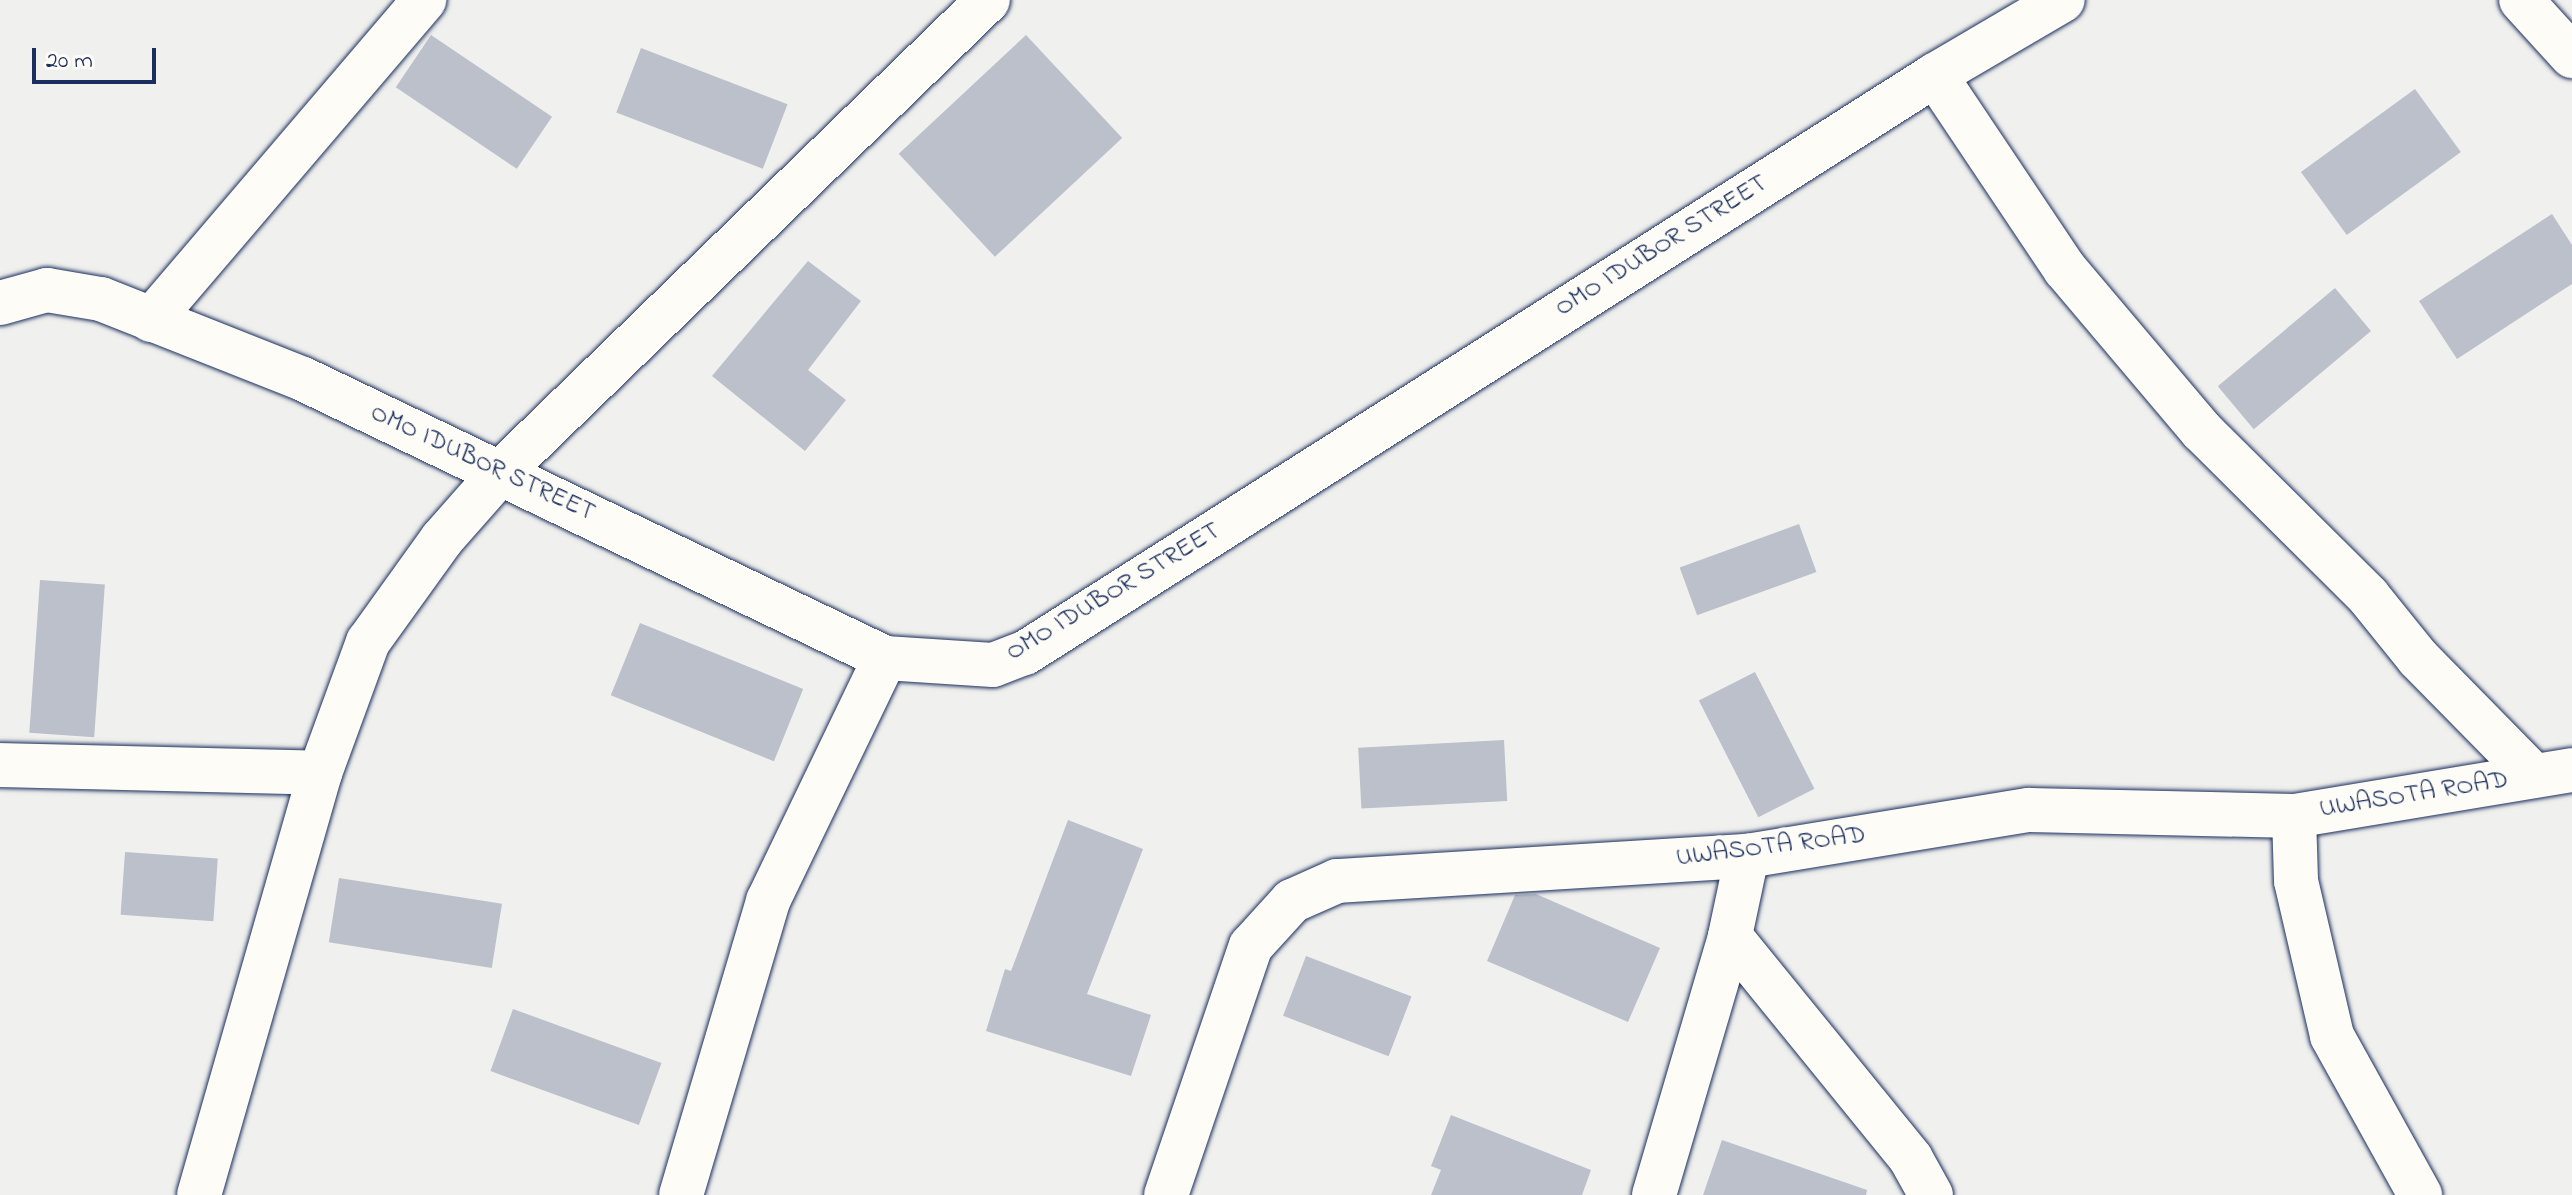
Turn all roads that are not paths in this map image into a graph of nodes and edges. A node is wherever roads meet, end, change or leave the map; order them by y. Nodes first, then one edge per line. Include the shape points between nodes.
1 (424, 0) edge
2 (2063, 0) edge
3 (2521, 0) edge
4 (979, 2) edge
5 (2572, 56) edge
6 (1935, 75) junction
7 (0, 268) edge
8 (47, 290) junction
9 (0, 303) edge
10 (151, 320) junction
11 (501, 472) junction
12 (885, 658) junction
13 (0, 765) edge
14 (320, 773) junction
15 (2553, 773) edge
16 (2294, 816) junction
17 (1747, 856) junction
18 (1730, 936) junction
19 (199, 1195) edge
20 (681, 1195) edge
21 (1166, 1195) edge
22 (1654, 1195) edge
23 (1931, 1195) edge
24 (2420, 1195) edge

1 - 10 street
2 - 6 street, OMO IDUBOR STREET
3 - 5 street
4 - 11 street
6 - 12 street, OMO IDUBOR STREET via 1025,653 993,665
6 - 15 street via 2065,269 2202,431 2368,596 2418,658
7 - 8 street
8 - 9 street, OMO IDUBOR STREET
8 - 10 street, OMO IDUBOR STREET via 101,299
10 - 11 street, OMO IDUBOR STREET via 303,379
11 - 12 street, OMO IDUBOR STREET
11 - 14 street via 442,539 368,642
12 - 20 street via 768,901
13 - 14 street
14 - 19 street
15 - 16 street, UWASOTA ROAD
16 - 17 street, UWASOTA ROAD via 2029,810
16 - 24 street via 2296,881 2332,1036
17 - 18 street
17 - 21 street, UWASOTA ROAD via 1337,881 1292,901 1251,946
18 - 22 street
18 - 23 street via 1911,1159

